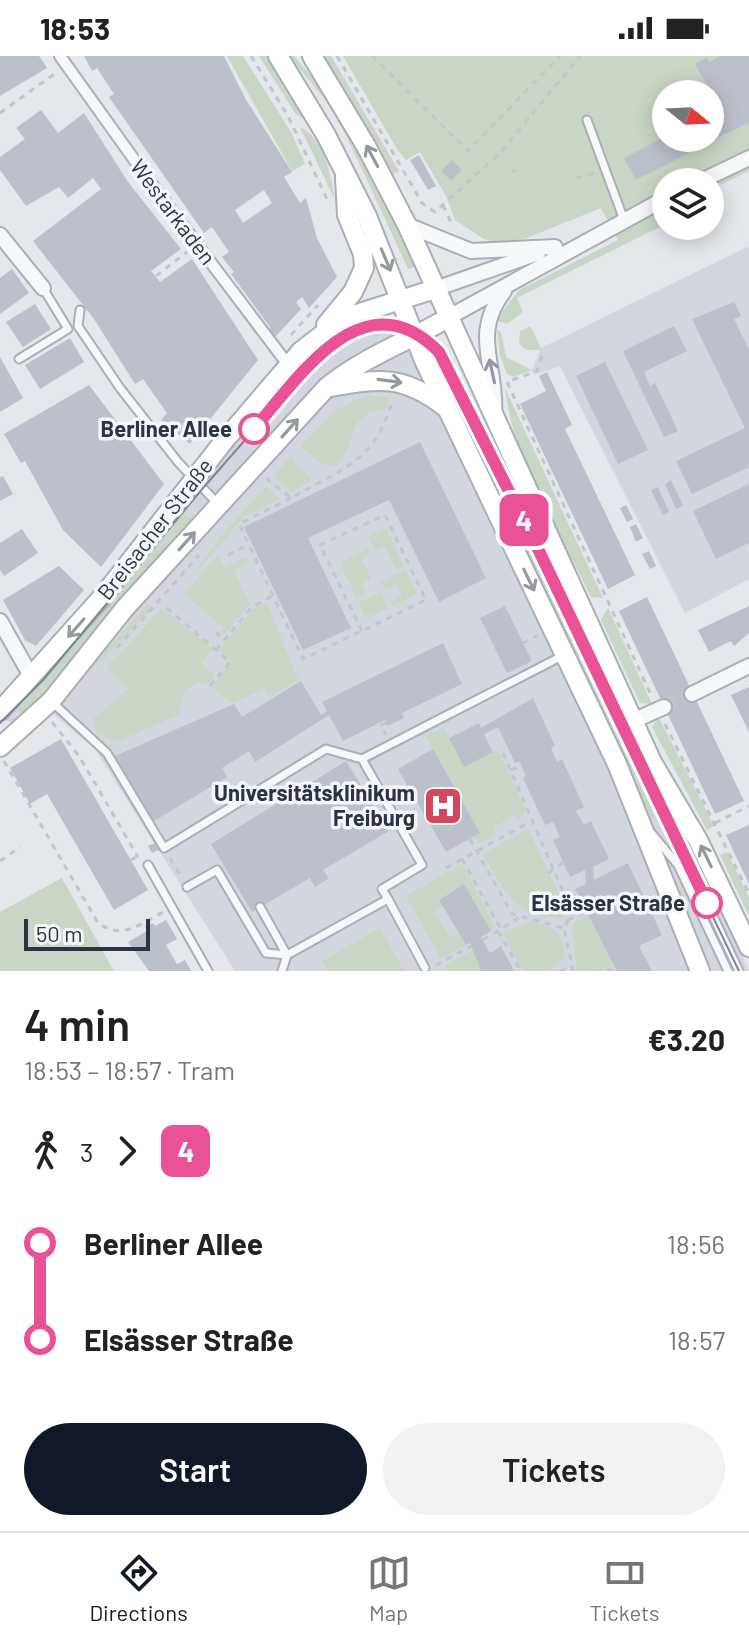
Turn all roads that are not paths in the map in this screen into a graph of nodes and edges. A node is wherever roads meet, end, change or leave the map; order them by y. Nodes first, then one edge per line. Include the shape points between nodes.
1 (278, 56) edge
2 (312, 56) edge
3 (63, 61) edge
4 (587, 120) dead end
5 (749, 158) edge
6 (344, 169) junction
7 (724, 170) edge
8 (652, 205) edge
9 (624, 220) junction
10 (407, 225) junction
11 (0, 235) edge
12 (581, 242) junction
13 (555, 247) junction
14 (509, 284) junction
15 (43, 288) joint
16 (438, 288) junction
17 (402, 301) junction
18 (80, 310) dead end
19 (451, 316) junction
20 (416, 337) junction
21 (314, 339) junction
22 (19, 359) dead end
23 (289, 366) junction
24 (327, 387) junction
25 (447, 409) junction
26 (494, 418) junction
27 (194, 479) junction
28 (225, 512) junction
29 (0, 621) edge
30 (565, 654) junction
31 (749, 666) edge
32 (32, 678) junction
33 (692, 694) tunnel mouth
34 (51, 701) junction
35 (661, 708) tunnel mouth
36 (0, 711) edge
37 (633, 721) junction
38 (4, 756) edge
39 (362, 759) junction
40 (673, 799) junction
41 (638, 819) junction
42 (148, 865) road end
43 (187, 887) road end
44 (388, 899) junction
45 (260, 907) dead end
46 (749, 947) edge
47 (287, 955) junction
48 (425, 968) road end
49 (208, 971) edge
50 (282, 971) edge
51 (700, 971) edge
52 (728, 971) edge
53 (739, 971) edge

1 - 6 main road
10 -> 2 main road
3 - 23 street, Westarkaden
4 - 9 lane
5 - 7 street
6 -> 17 main road
6 - 21 main road via 347,215 364,268 353,292
8 - 9 street
9 - 12 street
10 - 13 street via 471,251
10 - 16 main road
11 - 15 street
12 - 13 street
12 - 14 street
13 - 16 street
14 - 19 street
26 -> 14 street via 494,373 484,341 495,303
15 - 22 lane via 68,329
16 - 17 main road, Breisacher Straße
16 - 19 main road
17 - 20 main road
17 - 21 main road, Breisacher Straße via 344,318
18 - 27 lane via 78,326
19 - 20 main road, Breisacher Straße
19 - 26 main road
20 - 24 main road, Breisacher Straße via 351,367
20 - 25 main road
21 - 23 main road, Breisacher Straße
23 - 27 main road, Breisacher Straße
24 -> 25 main road via 397,381 421,389
28 -> 24 main road, Breisacher Straße
25 -> 30 main road
26 - 37 main road
27 - 28 lane
27 -> 32 main road, Breisacher Straße
34 -> 28 main road, Breisacher Straße via 125,608
29 - 32 street
30 - 39 lane
30 - 41 main road
31 - 33 street
32 - 36 main road, Breisacher Straße
34 - 38 main road, Breisacher Straße
34 - 39 lane via 107,753 164,848 326,749
35 - 37 street
37 - 40 main road
39 - 44 lane via 422,865 382,889
46 -> 40 main road
40 - 53 lane via 687,861
41 - 51 main road
41 - 52 lane via 678,865
42 - 49 lane
43 - 47 lane via 217,870 266,953
44 - 47 lane
44 - 48 lane
45 - 47 lane
47 - 50 lane

